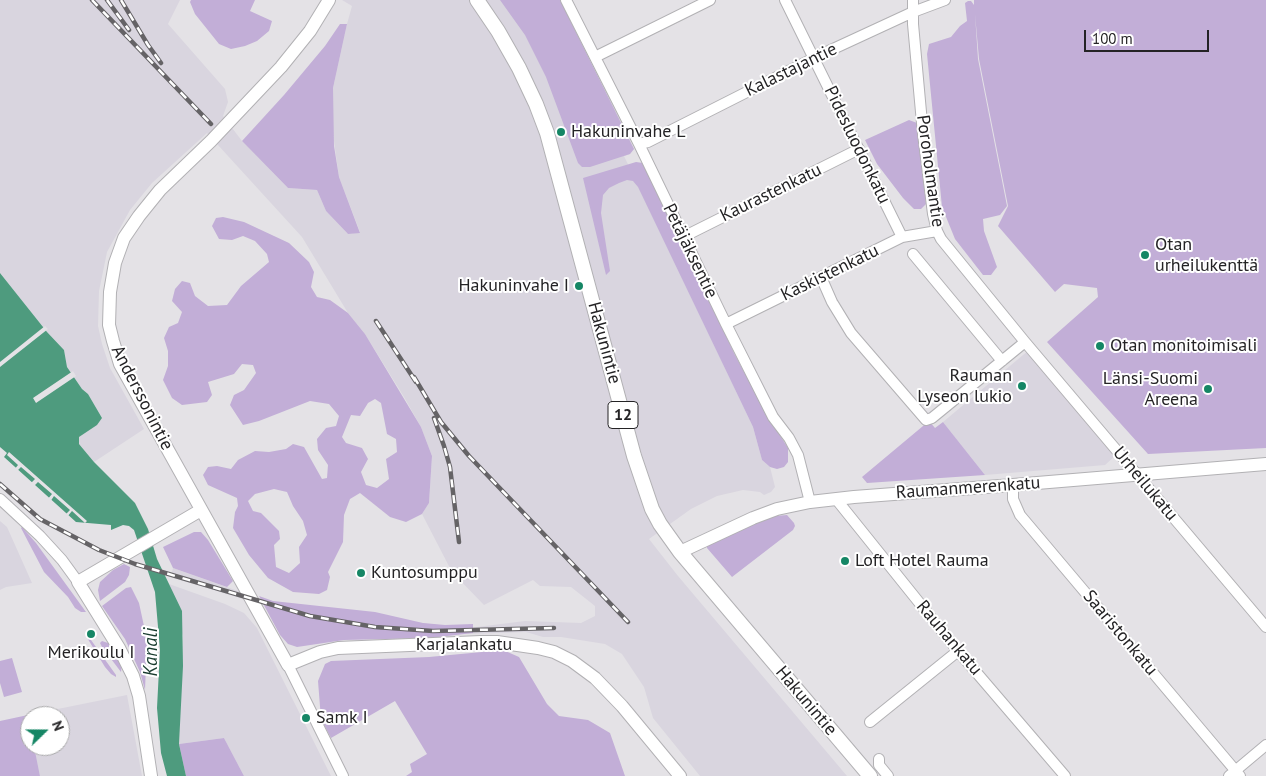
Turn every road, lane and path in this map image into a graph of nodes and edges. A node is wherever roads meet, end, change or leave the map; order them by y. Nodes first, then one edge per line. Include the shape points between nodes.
1 (329, 0) edge
2 (477, 0) edge
3 (566, 0) edge
4 (710, 0) edge
5 (785, 0) edge
6 (913, 0) edge
7 (945, 0) edge
8 (913, 12) junction
9 (595, 57) junction
10 (814, 59) junction
11 (639, 144) junction
12 (859, 149) junction
13 (937, 231) junction
14 (683, 237) junction
15 (902, 237) junction
16 (913, 254) dead end
17 (821, 277) junction
18 (726, 324) junction
19 (1025, 342) junction
20 (1002, 361) junction
21 (1266, 464) edge
22 (1137, 475) junction
23 (1014, 485) junction
24 (0, 499) edge
25 (836, 499) junction
26 (810, 502) junction
27 (201, 510) junction
28 (680, 552) junction
29 (78, 582) junction
30 (1266, 627) edge
31 (958, 651) junction
32 (288, 665) junction
33 (870, 722) dead end
34 (1266, 746) edge
35 (879, 759) dead end
36 (1235, 774) edge
37 (151, 776) edge
38 (343, 776) edge
39 (680, 776) edge
40 (870, 776) edge
41 (888, 776) edge
42 (1065, 776) edge

1 - 27 main road, Anderssonintie via 310,31 280,67 160,190 124,238 115,263 109,325 120,364
2 - 28 highway, Hakunintie / 12 via 520,68 543,121 643,487 660,524
3 - 9 street, Petäjäksentie
4 - 9 street
5 - 10 street, Pidesluodonkatu
6 - 8 street, Poroholmantie
7 - 8 street, Kalastajantie
8 - 10 street, Kalastajantie
8 - 13 street, Poroholmantie via 923,134
9 - 11 street, Petäjäksentie
10 - 11 street, Kalastajantie
10 - 12 street, Pidesluodonkatu
11 - 14 street, Petäjäksentie
12 - 14 street, Kaurastenkatu
12 - 15 street, Pidesluodonkatu
13 - 15 street, Kaskistenkatu
13 - 19 street, Poroholmantie
14 - 18 street, Petäjäksentie
15 - 17 street, Kaskistenkatu
16 - 20 street
17 - 18 street, Kaskistenkatu
17 - 20 street via 851,333 926,420
18 - 26 street, Petäjäksentie via 773,418 798,455
19 - 20 street
19 - 22 street, Urheilukatu
21 - 22 main road, Raumanmerenkatu
22 - 23 main road, Raumanmerenkatu
22 - 30 street, Urheilukatu
23 - 25 main road, Raumanmerenkatu
23 - 36 street, Saaristonkatu via 1013,499 1020,515
24 - 29 street via 46,542
25 - 26 main road, Raumanmerenkatu
25 - 31 street, Rauhankatu
26 - 28 main road, Raumanmerenkatu via 777,509
27 - 29 main road
27 - 32 main road, Anderssonintie
28 - 40 highway, Hakunintie / 12
29 - 37 main road via 133,676
31 - 33 street
31 - 42 street, Rauhankatu
32 - 38 street
32 - 39 main road, Karjalankatu via 338,648 497,642 554,652 595,678
34 - 36 street
35 - 41 street via 879,765

